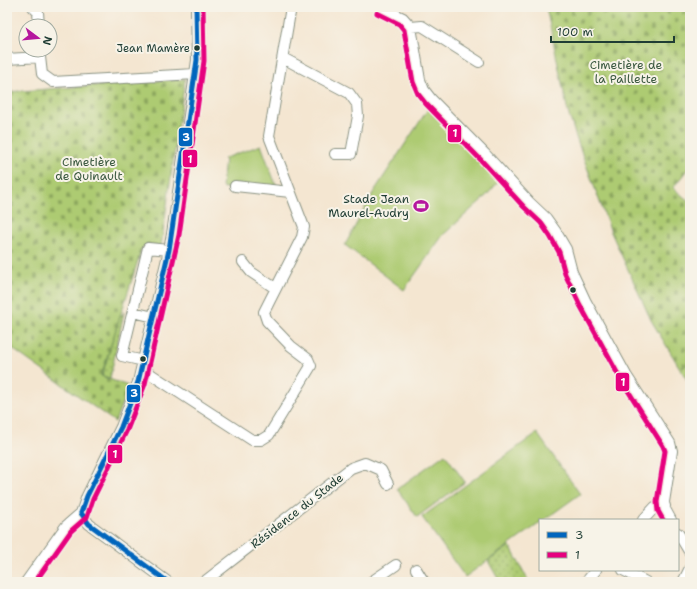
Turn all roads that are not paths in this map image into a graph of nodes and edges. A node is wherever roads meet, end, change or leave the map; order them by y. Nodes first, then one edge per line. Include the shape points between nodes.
1 (33, 7) edge
2 (196, 7) edge
3 (291, 7) edge
4 (380, 7) edge
5 (38, 18) edge
6 (411, 27) junction
7 (18, 57) edge
8 (41, 58) edge
9 (283, 58) junction
10 (7, 59) edge
11 (479, 62) dead end
12 (194, 74) junction
13 (335, 154) dead end
14 (235, 186) dead end
15 (290, 192) junction
16 (169, 250) junction
17 (243, 262) dead end
18 (275, 288) junction
19 (133, 312) junction
20 (154, 318) junction
21 (143, 366) junction
22 (388, 484) dead end
23 (665, 506) junction
24 (81, 513) junction
25 (644, 519) edge
26 (670, 519) edge
27 (679, 535) edge
28 (690, 553) edge
29 (396, 565) dead end
30 (690, 568) edge
31 (416, 569) dead end
32 (595, 571) edge
33 (625, 571) edge
34 (376, 581) edge
35 (26, 582) edge
36 (168, 582) edge
37 (204, 582) edge
38 (424, 582) edge
39 (586, 582) edge
40 (646, 582) edge
41 (683, 582) edge

1 - 5 street via 38,12
2 - 12 street via 197,54
3 - 9 street
4 - 6 street via 403,18
6 - 11 street via 422,26
6 - 23 street via 424,90 546,218 556,232 566,249 572,272 586,302 626,375 670,442 672,451
7 - 10 street
8 - 12 street via 42,74 53,82
9 - 13 street via 349,93 357,104 358,116 351,154
9 - 15 street via 269,136
12 - 16 street
14 - 15 street
15 - 18 street via 304,227 302,237
16 - 19 street via 148,248
16 - 20 street
17 - 18 street via 250,272
18 - 21 street via 264,312 267,321 291,346 308,359 311,366 269,435 261,440 252,440 149,374
19 - 20 street
19 - 21 street via 122,356
20 - 21 street
21 - 24 street via 122,427
22 - 37 street, Résidence du Stade via 380,470 365,463 352,468
23 - 25 street via 655,507
23 - 26 street
24 - 35 street via 66,526
24 - 36 street via 89,524
27 - 28 street
29 - 34 street
30 - 41 street
31 - 38 street
32 - 39 street
33 - 40 street

